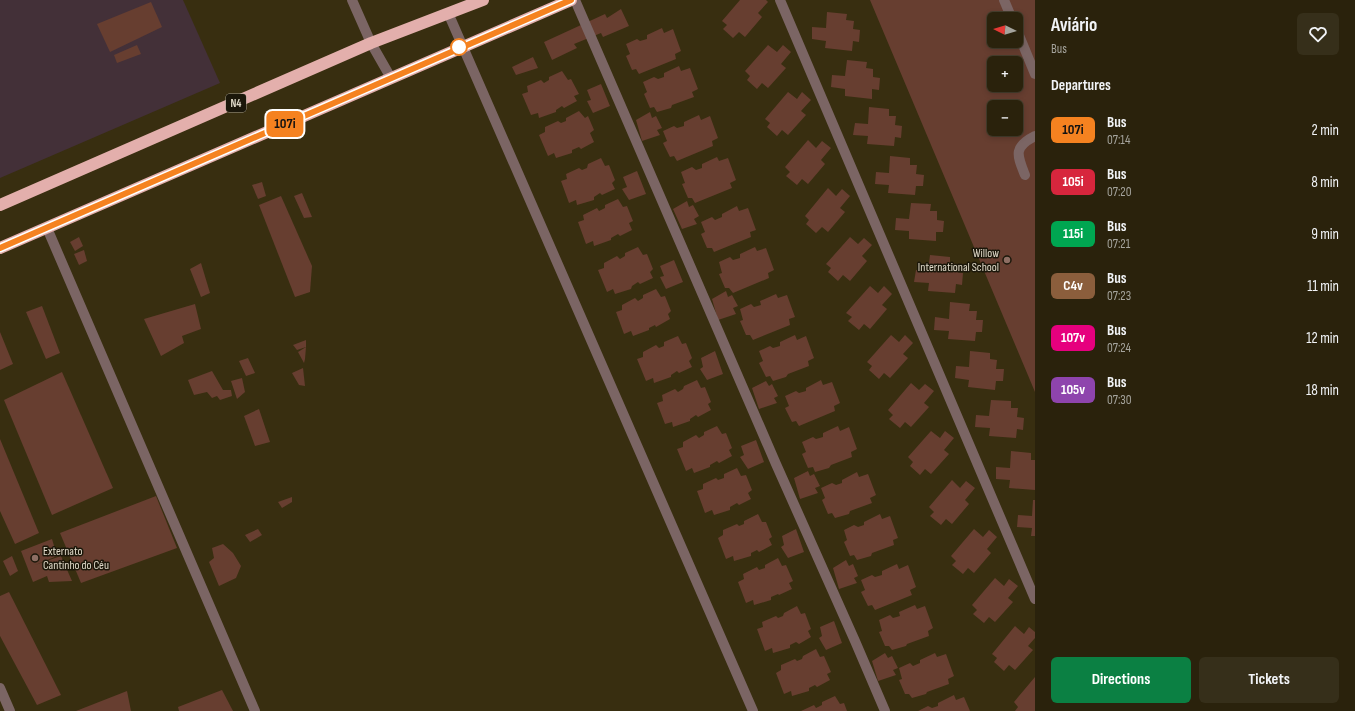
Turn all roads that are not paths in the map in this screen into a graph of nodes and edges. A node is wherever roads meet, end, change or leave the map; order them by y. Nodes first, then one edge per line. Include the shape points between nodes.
1 (352, 0) edge
2 (483, 0) edge
3 (571, 0) edge
4 (575, 0) edge
5 (780, 0) edge
6 (1004, 0) edge
7 (1009, 12) edge
8 (449, 15) junction
9 (371, 43) junction
10 (1023, 45) edge
11 (463, 46) junction
12 (1035, 74) edge
13 (391, 78) junction
14 (1035, 136) edge
15 (1025, 175) dead end
16 (0, 206) edge
17 (47, 228) junction
18 (0, 248) edge
19 (1035, 597) edge
20 (0, 688) edge
21 (10, 711) edge
22 (255, 711) edge
23 (754, 711) edge
24 (885, 711) edge

1 - 9 street
2 - 8 highway, N4
3 - 11 highway
4 - 24 street via 769,450
5 - 19 street
6 - 7 street
8 - 9 highway, N4
8 - 11 street
9 - 13 street
9 - 16 highway, N4
10 - 12 street
11 - 13 highway
11 - 23 street
13 - 17 highway
14 - 15 street via 1024,141 1018,150
17 - 18 highway
17 - 22 street
20 - 21 street

